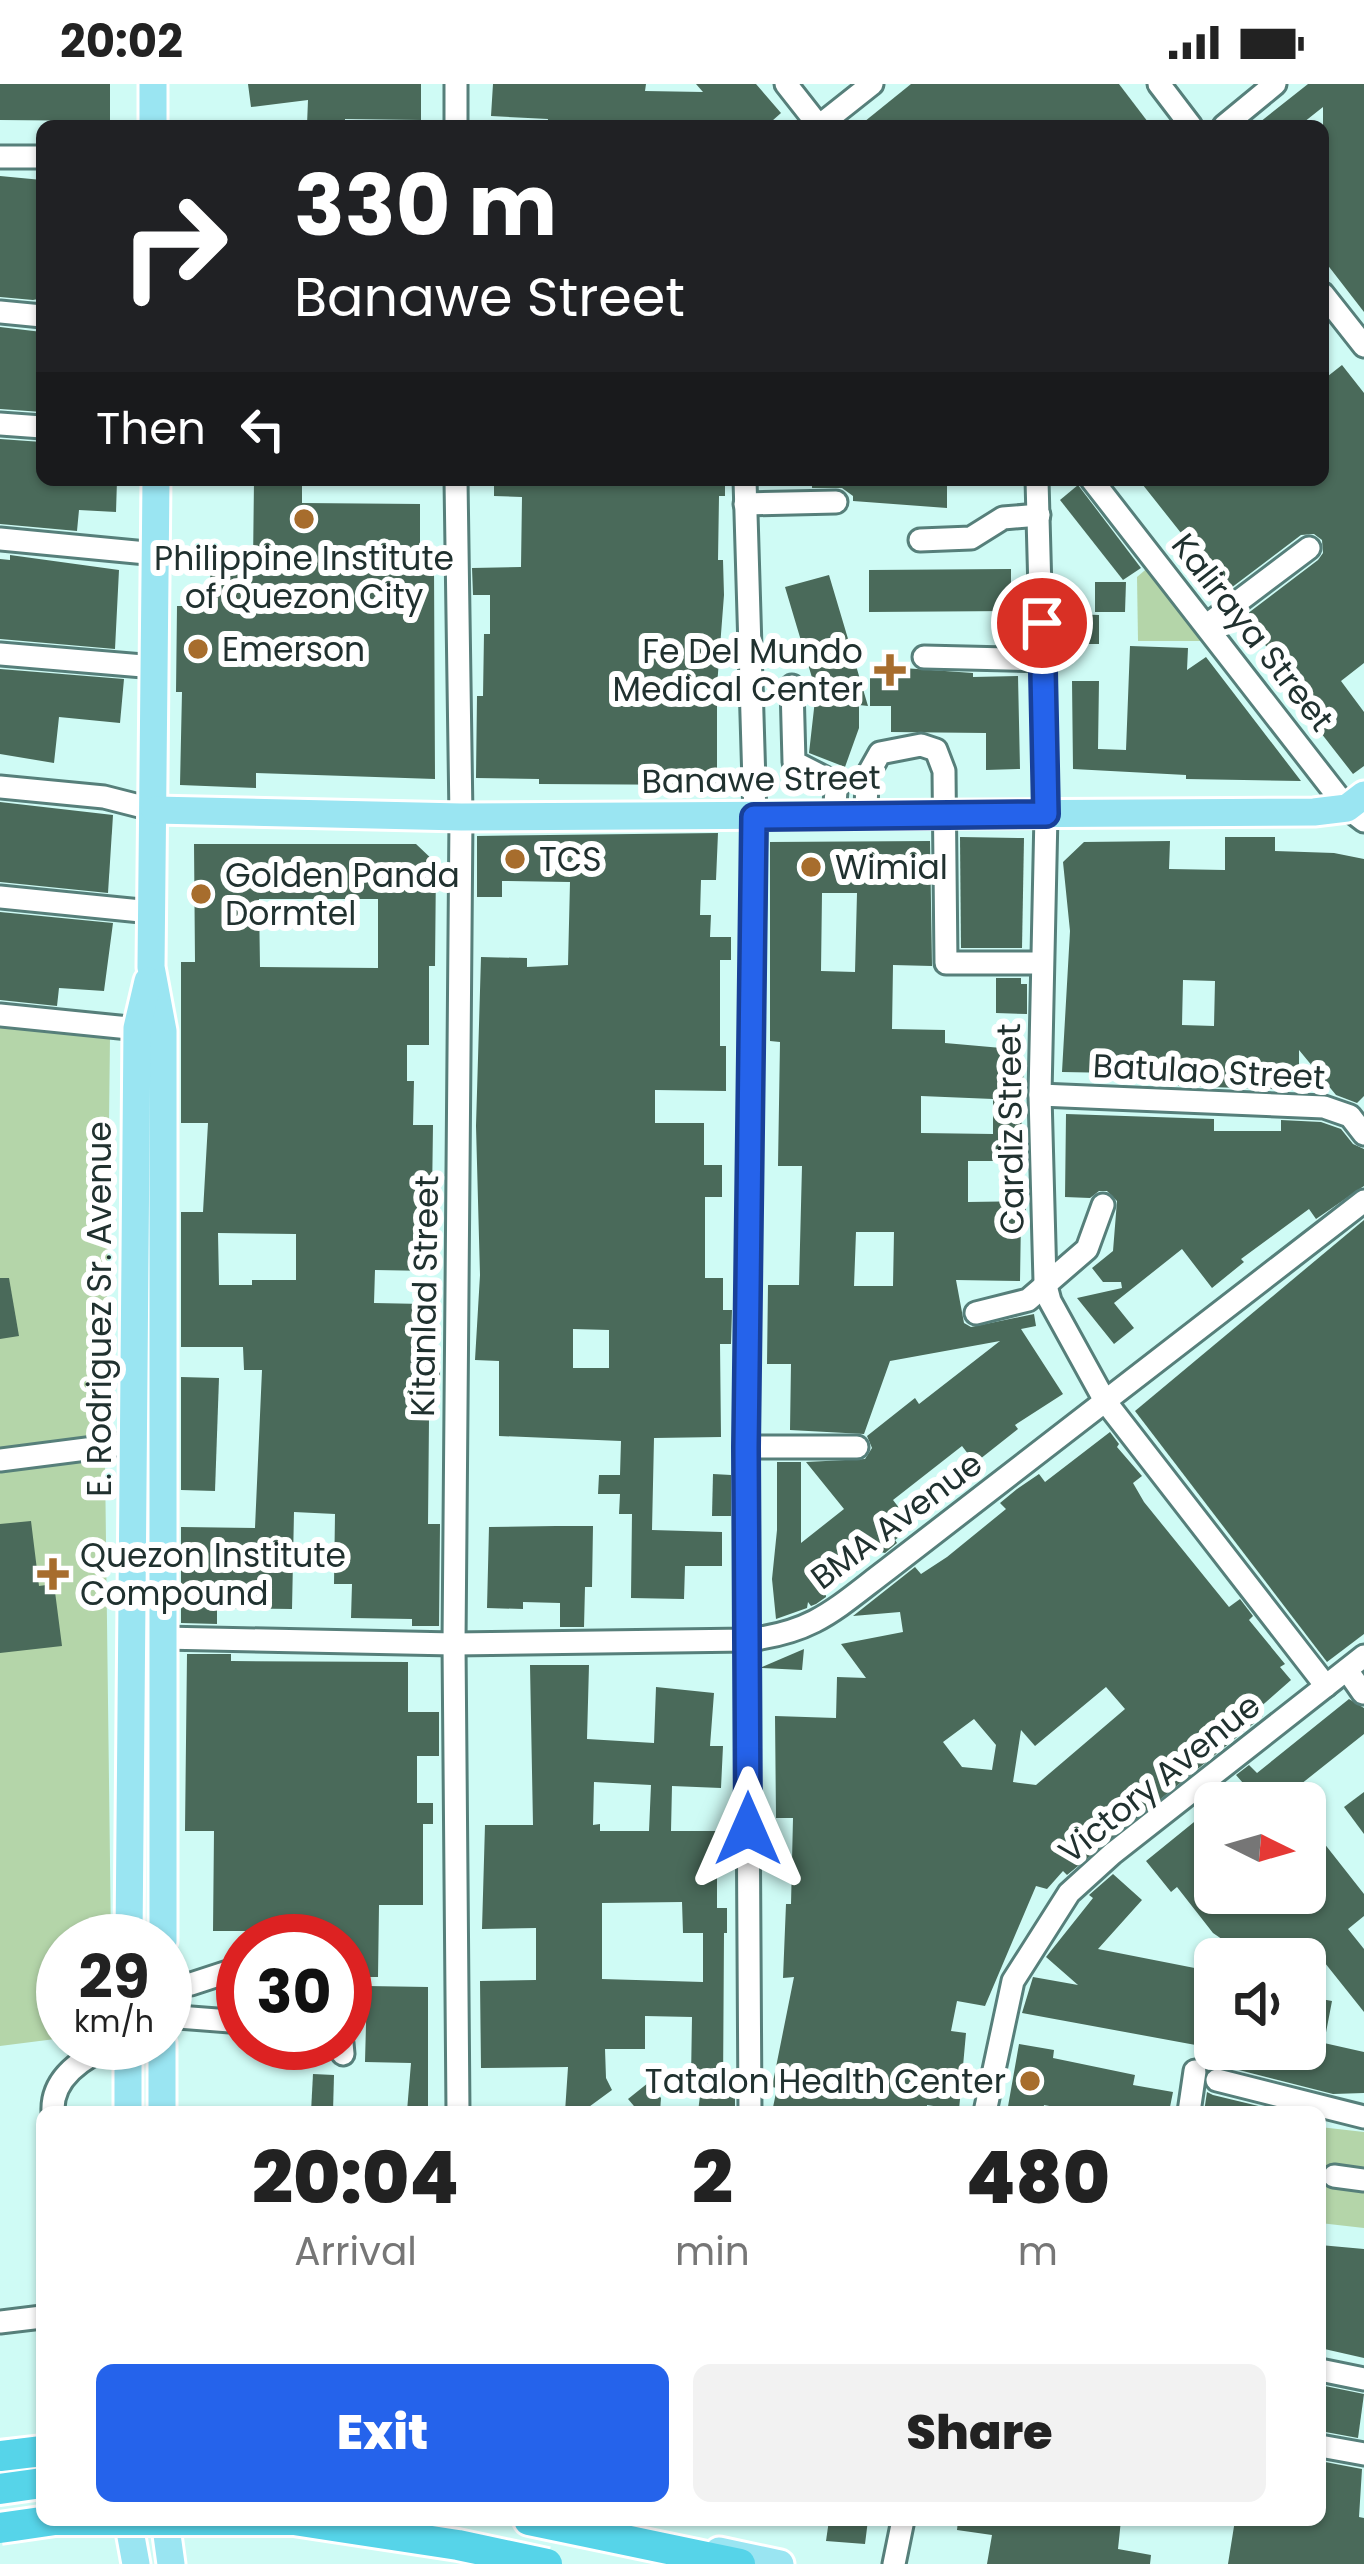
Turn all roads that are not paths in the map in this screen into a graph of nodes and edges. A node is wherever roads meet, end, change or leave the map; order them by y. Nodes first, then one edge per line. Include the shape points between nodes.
1 (153, 84) edge
2 (456, 84) edge
3 (786, 84) edge
4 (872, 84) edge
5 (1159, 84) edge
6 (1275, 84) edge
7 (153, 120) edge
8 (456, 120) edge
9 (814, 120) edge
10 (827, 120) edge
11 (1186, 120) edge
12 (1231, 120) edge
13 (0, 157) edge
14 (36, 158) edge
15 (1329, 302) edge
16 (0, 312) edge
17 (36, 315) edge
18 (1364, 346) edge
19 (0, 424) edge
20 (36, 427) edge
21 (156, 486) edge
22 (456, 486) edge
23 (746, 486) edge
24 (1037, 486) edge
25 (1097, 486) edge
26 (836, 502) dead end
27 (745, 503) junction
28 (1039, 515) junction
29 (0, 539) edge
30 (920, 541) dead end
31 (1309, 548) dead end
32 (157, 554) junction
33 (1207, 625) junction
34 (0, 654) edge
35 (924, 657) dead end
36 (1043, 660) junction
37 (155, 668) junction
38 (792, 686) dead end
39 (0, 787) edge
40 (1358, 808) edge
41 (154, 810) junction
42 (866, 814) junction
43 (943, 814) junction
44 (1046, 814) junction
45 (833, 815) junction
46 (461, 817) junction
47 (754, 817) junction
48 (0, 897) edge
49 (151, 912) junction
50 (1041, 963) junction
51 (0, 1015) edge
52 (150, 1030) junction
53 (1040, 1095) junction
54 (1364, 1134) edge
55 (1364, 1202) edge
56 (1103, 1205) dead end
57 (1045, 1282) junction
58 (976, 1313) dead end
59 (1105, 1401) junction
60 (134, 1443) junction
61 (746, 1447) junction
62 (857, 1447) dead end
63 (0, 1460) edge
64 (163, 1637) junction
65 (747, 1640) junction
66 (454, 1644) junction
67 (1355, 1663) edge
68 (1326, 1686) junction
69 (1364, 1693) edge
70 (129, 1914) edge
71 (163, 1914) edge
72 (73, 2070) edge
73 (128, 2070) edge
74 (163, 2070) edge
75 (54, 2106) edge
76 (128, 2106) edge
77 (162, 2106) edge
78 (458, 2106) edge
79 (750, 2106) edge
80 (986, 2106) edge
81 (1193, 2106) edge
82 (1323, 2106) edge
83 (1326, 2107) edge
84 (1364, 2117) edge
85 (1334, 2176) dead end
86 (1364, 2180) edge
87 (36, 2318) edge
88 (0, 2322) edge
89 (1326, 2371) edge
90 (1364, 2379) edge
91 (1326, 2447) edge
92 (36, 2452) edge
93 (1364, 2454) edge
94 (0, 2456) edge
95 (36, 2470) edge
96 (0, 2476) edge
97 (36, 2484) edge
98 (0, 2489) edge
99 (36, 2523) edge
100 (128, 2526) edge
101 (165, 2526) edge
102 (329, 2526) edge
103 (558, 2526) edge
104 (606, 2526) edge
105 (902, 2526) edge
106 (0, 2528) edge
107 (0, 2538) edge
108 (483, 2563) edge
109 (136, 2564) edge
110 (171, 2564) edge
111 (547, 2564) edge
112 (740, 2564) edge
113 (780, 2564) edge
114 (894, 2564) edge

1 - 7 main road
2 - 8 street
3 - 9 street
4 - 10 street
5 - 11 street
6 - 12 street
13 - 14 street
15 - 18 street
16 - 17 street
19 - 20 street
21 - 32 main road, E. Rodriguez Sr. Avenue
22 - 46 street, Kitanlad Street
23 - 27 street
24 - 28 street, Cardiz Street
25 - 33 street, Kaliraya Street
26 - 27 street
27 - 47 street
28 - 30 street via 1003,518 975,537
28 - 36 street, Cardiz Street
29 - 32 street
31 - 33 street
32 - 37 main road, E. Rodriguez Sr. Avenue
33 - 40 street, Kaliraya Street
34 - 37 street
35 - 36 street
36 - 44 street, Cardiz Street
37 - 41 main road, E. Rodriguez Sr. Avenue
38 - 45 street via 794,762 832,782
39 - 41 street
40 - 44 main road, Banawe Street
41 - 46 main road, Banawe Street
41 - 49 main road, E. Rodriguez Sr. Avenue
42 - 43 main road, Banawe Street
42 - 43 street via 867,776 880,754 921,745 937,750 944,771
42 - 45 main road, Banawe Street
43 - 44 main road, Banawe Street
43 - 50 street via 946,963
44 - 50 street, Cardiz Street
45 - 47 main road, Banawe Street
46 - 47 main road, Banawe Street
46 - 66 street, Kitanlad Street
47 - 61 street
48 - 49 street
49 - 52 main road, E. Rodriguez Sr. Avenue
50 - 53 street, Cardiz Street
51 - 52 street
52 - 60 main road, E. Rodriguez Sr. Avenue
52 - 64 main road, E. Rodriguez Sr. Avenue
53 - 54 street, Batulao Street via 1324,1107 1350,1116
53 - 57 street, Cardiz Street
55 - 59 street, BMA Avenue
56 - 57 street via 1087,1249
57 - 58 street via 1022,1304
57 - 59 street, Cardiz Street
59 - 65 street, BMA Avenue via 812,1625
59 - 68 street, Cardiz Street
60 - 63 street
60 - 70 main road, E. Rodriguez Sr. Avenue
61 - 62 street
61 - 65 street
64 - 66 street, BMA Avenue
64 - 71 main road, E. Rodriguez Sr. Avenue
65 - 66 street, BMA Avenue
65 - 79 street
66 - 78 street, Kitanlad Street
67 - 68 street, Victory Avenue
67 - 69 street
68 - 80 street, Victory Avenue via 1069,1893 1013,1981
72 - 75 street via 57,2085
73 - 76 main road
74 - 77 main road
81 - 82 street via 1206,2075
83 - 84 street
85 - 86 street
87 - 88 street
89 - 90 street
91 - 93 street
92 - 94 highway
95 - 96 main road
97 - 98 highway
99 - 106 highway, bridge
100 - 101 main road
100 - 107 main road
100 - 109 main road
101 - 108 main road via 293,2530
101 - 110 main road
102 - 111 highway, bridge
103 - 112 highway
104 - 113 main road
105 - 114 street

